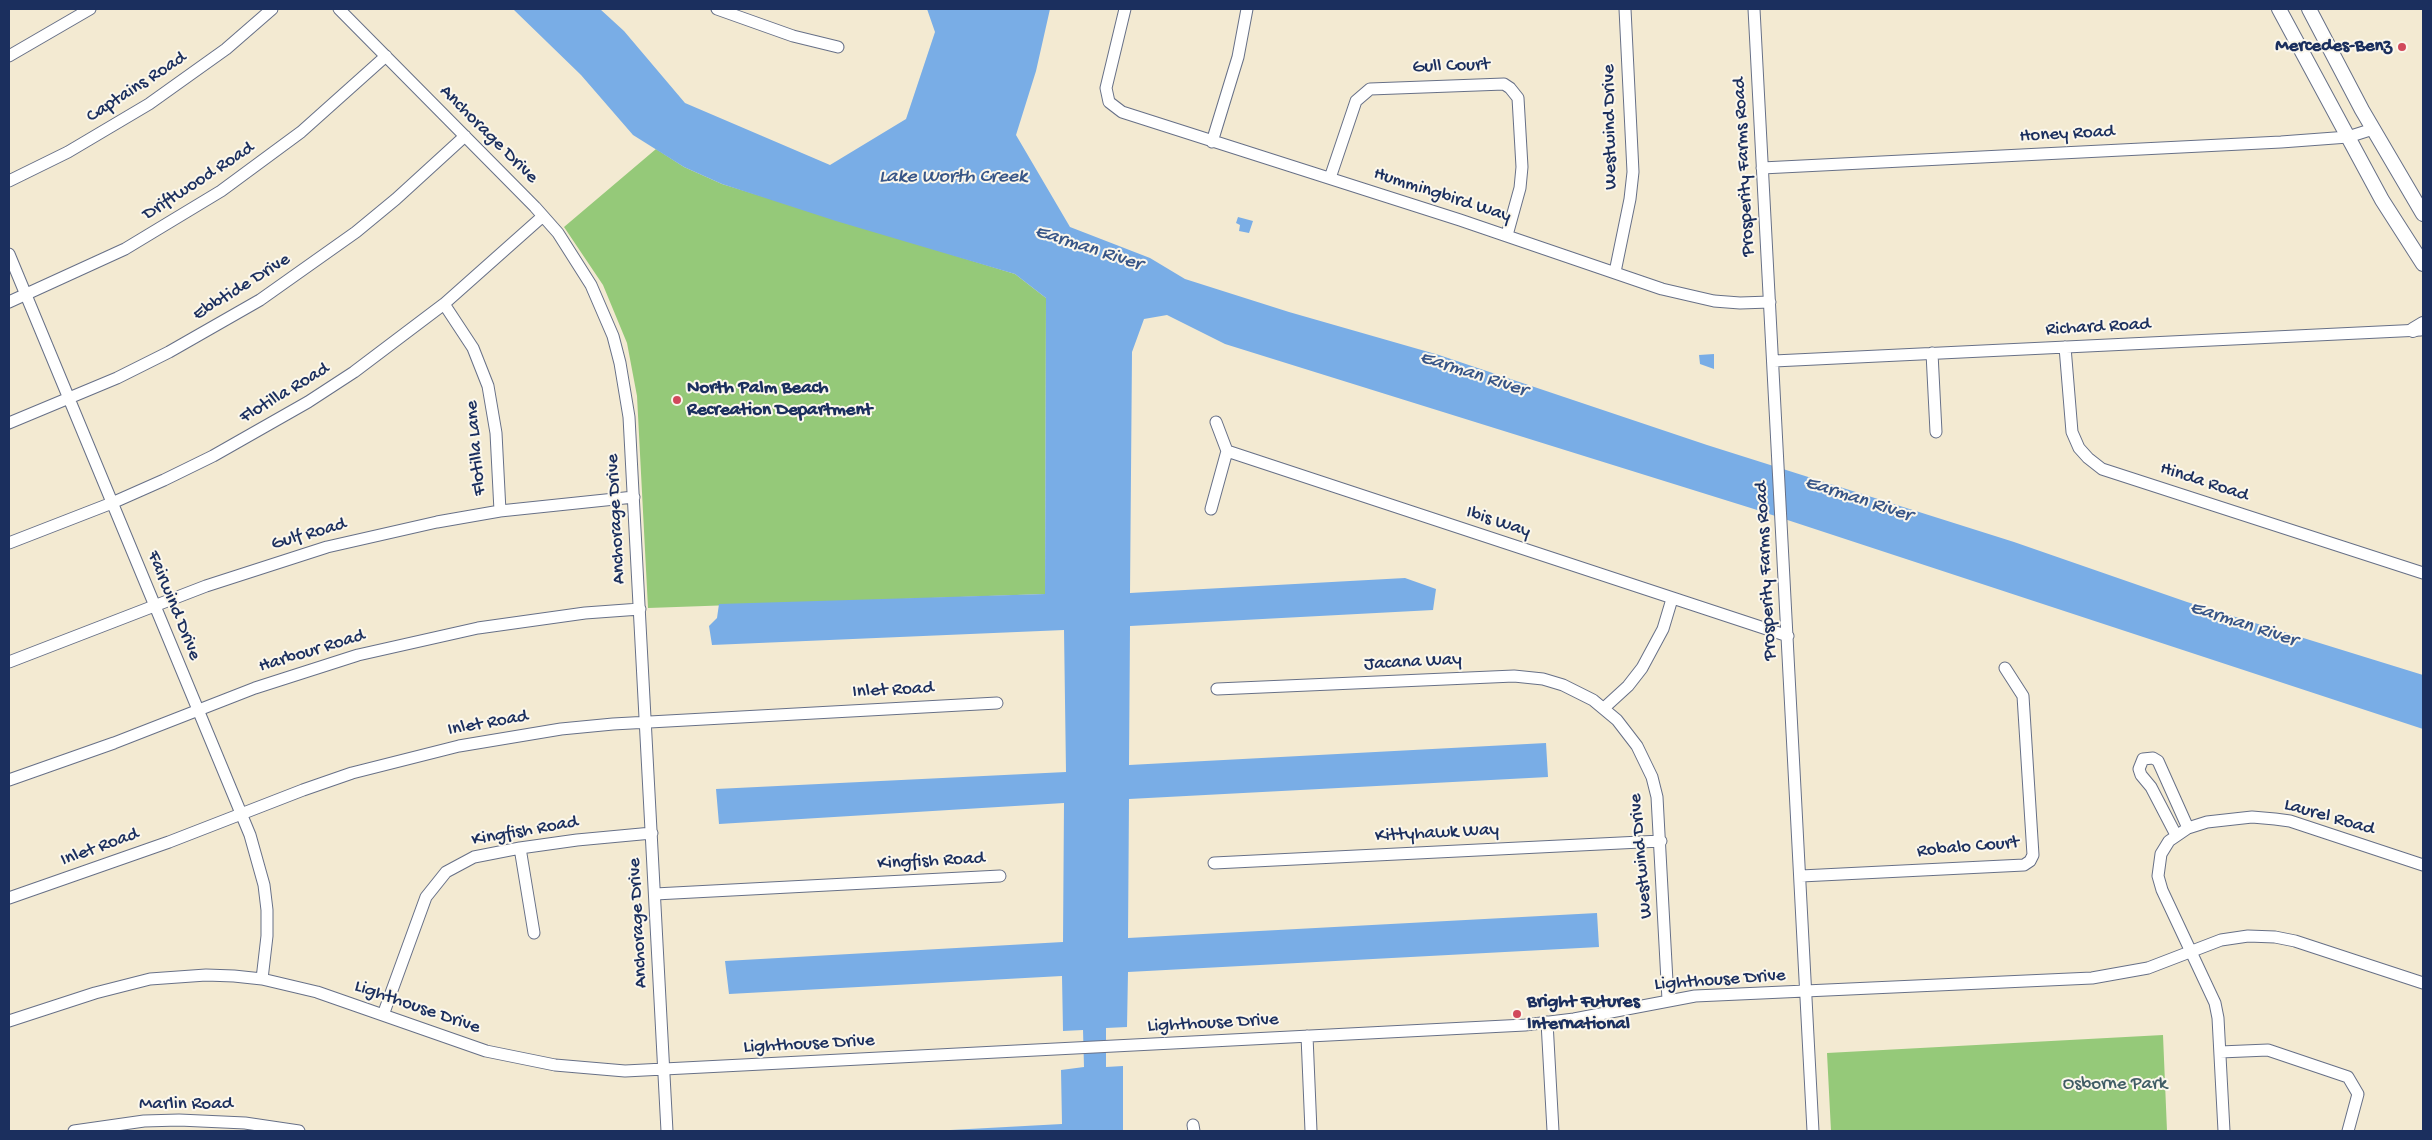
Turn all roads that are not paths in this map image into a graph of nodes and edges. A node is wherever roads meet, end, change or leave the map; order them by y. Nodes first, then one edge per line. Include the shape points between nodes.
1 (90, 9) edge
2 (272, 9) edge
3 (339, 9) edge
4 (717, 9) edge
5 (1125, 9) edge
6 (1247, 9) edge
7 (1625, 9) edge
8 (1754, 9) edge
9 (2279, 9) edge
10 (2309, 9) edge
11 (838, 47) dead end
12 (9, 56) edge
13 (386, 56) junction
14 (2373, 129) junction
15 (465, 136) junction
16 (2348, 136) junction
17 (1212, 142) junction
18 (1762, 168) junction
19 (1330, 178) junction
20 (9, 181) edge
21 (2423, 214) edge
22 (543, 216) junction
23 (1506, 235) junction
24 (9, 254) edge
25 (2423, 264) edge
26 (1615, 272) junction
27 (26, 296) junction
28 (9, 302) edge
29 (1770, 302) junction
30 (444, 304) junction
31 (2420, 328) edge
32 (2065, 347) junction
33 (1932, 353) junction
34 (1774, 361) junction
35 (69, 399) junction
36 (1216, 422) dead end
37 (9, 423) edge
38 (1936, 432) dead end
39 (1227, 451) junction
40 (634, 497) junction
41 (112, 503) junction
42 (1211, 509) dead end
43 (500, 511) junction
44 (9, 543) edge
45 (2423, 573) edge
46 (1672, 599) junction
47 (154, 606) junction
48 (640, 609) junction
49 (1788, 636) junction
50 (9, 662) edge
51 (2005, 668) dead end
52 (1217, 689) dead end
53 (997, 703) dead end
54 (1604, 708) junction
55 (197, 710) junction
56 (646, 721) junction
57 (9, 780) edge
58 (240, 814) junction
59 (2188, 828) junction
60 (652, 833) junction
61 (2176, 835) junction
62 (1661, 841) junction
63 (520, 848) junction
64 (1214, 863) dead end
65 (2423, 865) edge
66 (1000, 876) dead end
67 (1801, 876) junction
68 (655, 894) junction
69 (9, 898) edge
70 (534, 933) dead end
71 (2192, 951) junction
72 (262, 979) junction
73 (2423, 983) edge
74 (1807, 992) junction
75 (1668, 1000) junction
76 (382, 1015) junction
77 (9, 1021) edge
78 (1547, 1022) junction
79 (1307, 1036) junction
80 (2220, 1052) junction
81 (664, 1070) junction
82 (74, 1131) edge
83 (299, 1131) edge
84 (667, 1131) edge
85 (1311, 1131) edge
86 (1553, 1131) edge
87 (1813, 1131) edge
88 (2224, 1131) edge
89 (2348, 1131) edge

1 - 12 street
2 - 20 street, Captains Road via 226,49 149,104 68,152
3 - 13 street, Anchorage Drive
4 - 11 street via 793,36
5 - 17 street, Hummingbird Way via 1106,88 1109,102 1122,112
6 - 17 street via 1238,57
7 - 26 street, Westwind Drive via 1633,172
8 - 18 street, Prosperity Farms Road
9 - 16 main road
10 - 14 main road
13 - 15 street, Anchorage Drive
13 - 27 street, Driftwood Road via 301,132 221,191 125,249
14 - 16 street, Honey Road
14 - 21 main road
15 - 22 street, Anchorage Drive
15 - 35 street, Ebbtide Drive via 356,232 260,300 169,352
16 - 18 street, Honey Road
16 - 25 main road via 2382,200
17 - 19 street, Hummingbird Way
18 - 29 street, Prosperity Farms Road
19 - 23 street, Hummingbird Way
19 - 23 street, Gull Court via 1356,102 1370,89 1504,84 1518,98 1522,167 1517,201
22 - 30 street, Flotilla Road
22 - 40 street, Anchorage Drive via 582,269 613,336 626,390
23 - 26 street, Hummingbird Way
24 - 27 street, Fairwind Drive
26 - 29 street, Hummingbird Way via 1662,289 1714,301
27 - 28 street, Driftwood Road
27 - 35 street, Fairwind Drive
29 - 34 street, Prosperity Farms Road
30 - 41 street, Flotilla Road via 368,362 308,402 213,456
30 - 43 street, Flotilla Lane via 473,348 488,386 496,433
31 - 32 street, Richard Road
32 - 33 street, Richard Road
32 - 45 street, Hinda Road via 2072,432 2079,448 2102,469
33 - 34 street, Richard Road
33 - 38 street
34 - 49 street, Prosperity Farms Road
35 - 37 street, Ebbtide Drive
35 - 41 street, Fairwind Drive
36 - 39 street
39 - 42 street
39 - 46 street, Ibis Way
40 - 43 street, Gulf Road
40 - 48 street, Anchorage Drive
41 - 44 street, Flotilla Road
41 - 47 street, Fairwind Drive
43 - 47 street, Gulf Road via 419,525 327,547 266,565
46 - 49 street, Ibis Way
46 - 54 street via 1663,629 1642,668
47 - 50 street, Gulf Road
47 - 55 street, Fairwind Drive
48 - 55 street, Harbour Road via 531,620 418,640 306,670
48 - 56 street, Anchorage Drive
49 - 67 street, Prosperity Farms Road
51 - 67 street, Robalo Court via 2023,696 2033,855 2030,861 2024,865
52 - 54 street, Jacana Way via 1514,676 1562,685
53 - 56 street, Inlet Road
54 - 62 street, Westwind Drive via 1630,735 1644,758 1657,797
55 - 57 street, Harbour Road
55 - 58 street, Fairwind Drive
56 - 58 street, Inlet Road via 561,729 459,746 352,773
56 - 60 street, Anchorage Drive
58 - 69 street, Inlet Road
58 - 72 street, Fairwind Drive via 253,844 264,885 268,936
59 - 61 street, Laurel Road
59 - 61 street via 2158,761 2143,759 2139,769 2141,775 2151,787
59 - 65 street, Laurel Road via 2229,818 2275,819
60 - 63 street, Kingfish Road
60 - 68 street, Anchorage Drive
61 - 71 street, Laurel Road via 2161,854 2158,876
62 - 64 street, Kittyhawk Way
62 - 75 street, Westwind Drive
63 - 70 street
63 - 76 street, Kingfish Road via 466,860 434,883
66 - 68 street, Kingfish Road
67 - 74 street, Prosperity Farms Road
68 - 81 street, Anchorage Drive
71 - 73 street, Lighthouse Drive via 2234,938 2275,937
71 - 74 street, Lighthouse Drive via 2148,968 2092,978
71 - 80 street, Laurel Road via 2215,1003
72 - 76 street, Lighthouse Drive via 316,992
72 - 77 street, Lighthouse Drive via 206,974 150,979
74 - 75 street, Lighthouse Drive via 1729,993
74 - 87 street, Prosperity Farms Road
75 - 78 street, Lighthouse Drive
76 - 81 street, Lighthouse Drive via 452,1040 520,1059 590,1069
78 - 79 street, Lighthouse Drive
78 - 86 street
79 - 81 street, Lighthouse Drive
79 - 85 street
80 - 88 street, Laurel Road
80 - 89 street via 2268,1050 2348,1077 2358,1094
81 - 84 street, Anchorage Drive
82 - 83 street, Marlin Road via 144,1121 180,1120 245,1123

